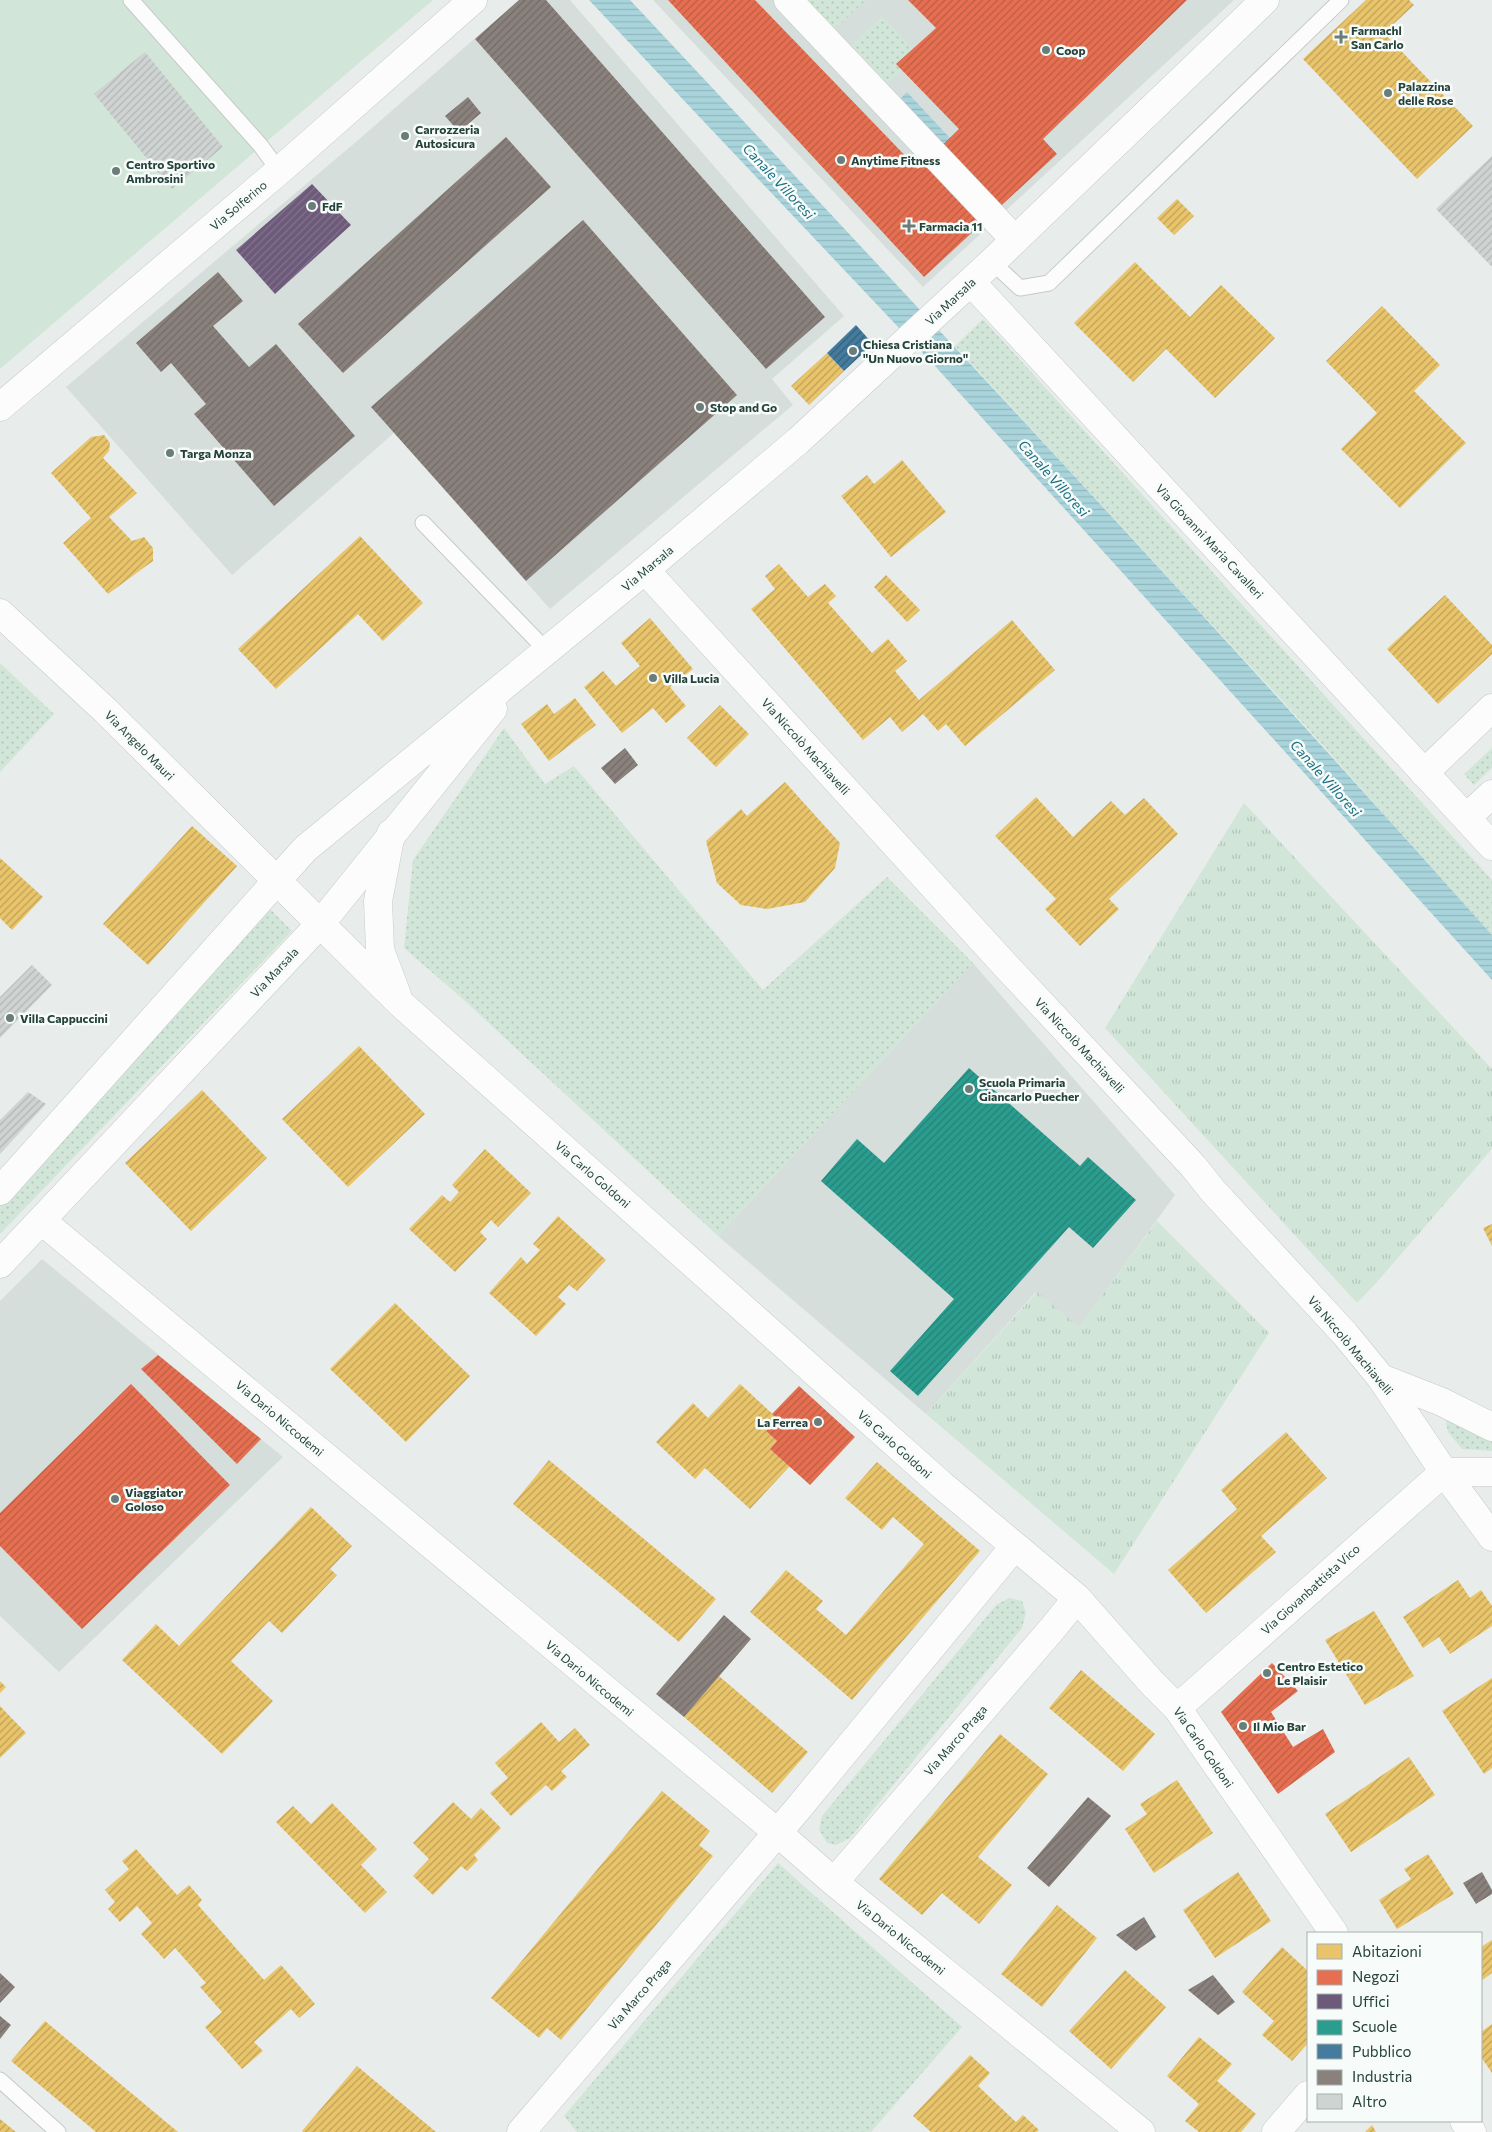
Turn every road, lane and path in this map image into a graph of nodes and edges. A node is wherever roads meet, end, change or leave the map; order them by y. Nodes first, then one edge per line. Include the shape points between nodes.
1 (132, 0) edge
2 (473, 0) edge
3 (788, 0) edge
4 (1265, 0) edge
5 (1341, 0) edge
6 (279, 170) junction
7 (1015, 240) junction
8 (992, 262) junction
9 (971, 282) junction
10 (0, 407) edge
11 (423, 523) dead end
12 (645, 570) junction
13 (0, 613) edge
14 (538, 657) junction
15 (1492, 708) edge
16 (1424, 773) junction
17 (1492, 794) edge
18 (1458, 809) junction
19 (392, 833) junction
20 (1492, 846) edge
21 (277, 880) junction
22 (321, 923) junction
23 (400, 1003) junction
24 (0, 1190) edge
25 (42, 1221) junction
26 (0, 1264) edge
27 (1382, 1378) junction
28 (1492, 1427) edge
29 (1444, 1472) junction
30 (1492, 1472) edge
31 (1492, 1537) edge
32 (1014, 1547) junction
33 (1077, 1598) junction
34 (1177, 1708) junction
35 (778, 1833) junction
36 (834, 1882) junction
37 (1333, 1932) edge
38 (0, 2080) edge
39 (1307, 2096) edge
40 (534, 2127) edge
41 (58, 2132) edge
42 (1141, 2132) edge
43 (1276, 2132) edge

1 - 6 lane
2 - 6 street, Via Solferino
3 - 7 street
4 - 7 street, Via Marsala
5 - 8 lane via 1049,283 1020,288
6 - 10 street, Via Solferino
7 - 8 street, Via Marsala
8 - 9 street, Via Marsala
9 - 12 street, Via Marsala via 798,440
9 - 16 street, Via Giovanni Maria Cavalleri
11 - 14 lane
12 - 14 street, Via Marsala
12 - 27 street, Via Niccolò Machiavelli via 1193,1166
13 - 21 street, Via Angelo Mauri via 105,710
14 - 19 street, Via Marsala
14 - 21 street, Via Marsala via 305,848
15 - 16 street
16 - 18 street, Via Giovanni Maria Cavalleri
17 - 18 street
18 - 20 street, Via Giovanni Maria Cavalleri
19 - 22 street, Via Marsala
19 - 23 street, Via Carlo Goldoni via 378,901 380,950
21 - 22 street, Via Carlo Goldoni
21 - 24 street, Via Marsala
22 - 23 street, Via Carlo Goldoni
22 - 25 street, Via Marsala
23 - 32 street, Via Carlo Goldoni
25 - 26 street, Via Marsala
25 - 35 street, Via Dario Niccodemi
27 - 28 street
27 - 29 street, Via Niccolò Machiavelli
29 - 30 street
29 - 31 street, Via Niccolò Machiavelli
29 - 34 street, Via Giovanbattista Vico
32 - 33 street, Via Carlo Goldoni
32 - 35 street
33 - 34 street, Via Carlo Goldoni
33 - 36 street, Via Marco Praga
34 - 37 street, Via Carlo Goldoni
35 - 36 street, Via Dario Niccodemi
35 - 40 street, Via Marco Praga
36 - 42 street, Via Dario Niccodemi
38 - 41 lane
39 - 43 street

